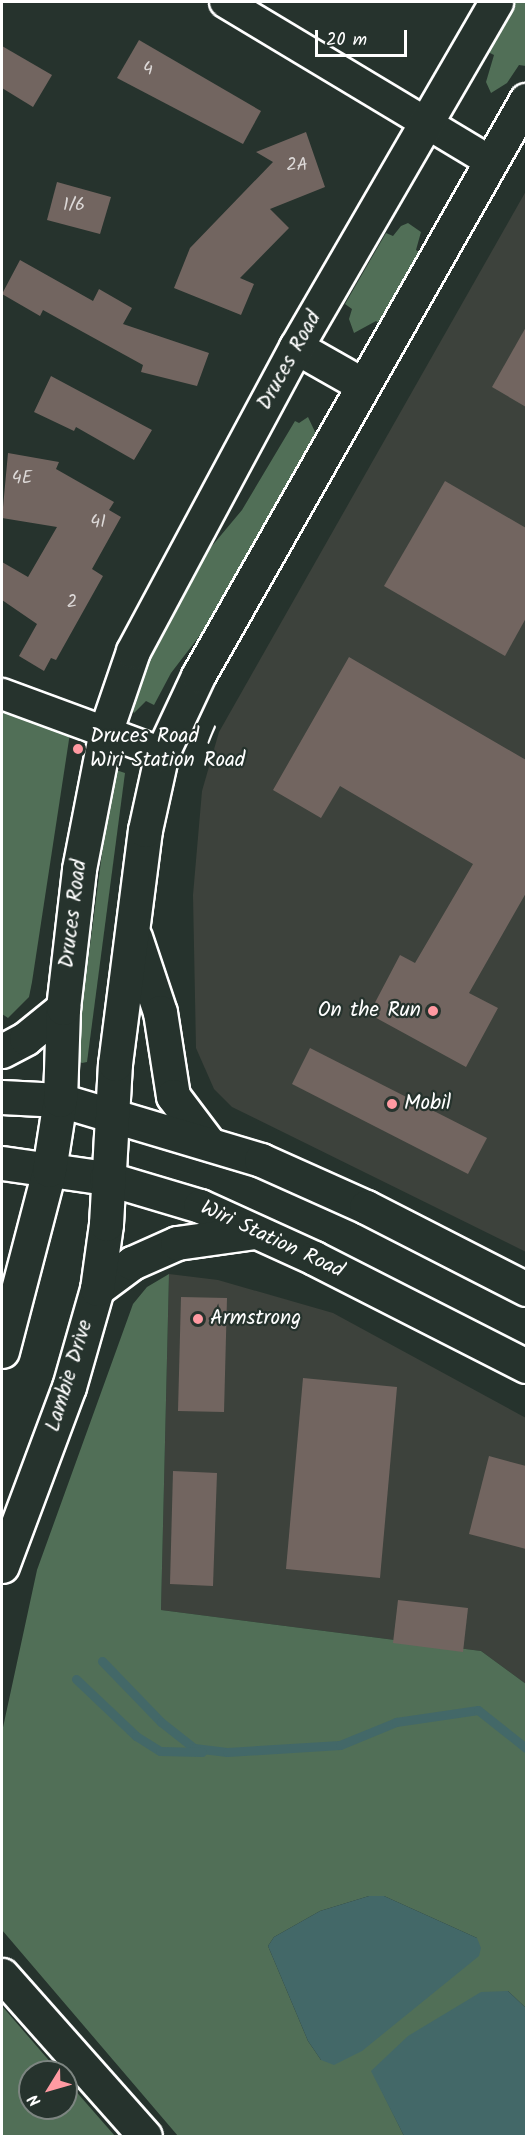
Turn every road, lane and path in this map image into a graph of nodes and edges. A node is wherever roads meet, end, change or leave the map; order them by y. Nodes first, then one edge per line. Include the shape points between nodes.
1 (225, 2) edge
2 (496, 2) edge
3 (526, 100) edge
4 (428, 122) junction
5 (491, 162) junction
6 (296, 347) junction
7 (363, 385) junction
8 (2, 694) edge
9 (106, 730) junction
10 (162, 753) junction
11 (132, 930) junction
12 (63, 1008) junction
13 (2, 1051) edge
14 (2, 1097) edge
15 (60, 1100) junction
16 (109, 1116) junction
17 (207, 1141) junction
18 (2, 1163) edge
19 (49, 1170) junction
20 (106, 1178) junction
21 (256, 1232) junction
22 (2, 1262) edge
23 (97, 1289) junction
24 (526, 1289) edge
25 (15, 1302) junction
26 (2, 1351) edge
27 (526, 1366) edge
28 (2, 1566) edge
29 (2, 1974) edge
30 (145, 2136) edge

1 - 4 street
2 - 4 main road, Druces Road
3 - 5 main road
4 - 5 street
4 - 6 main road, Druces Road
5 - 7 main road
6 - 7 main road
6 - 9 main road, Druces Road via 133,651
7 - 10 main road via 198,676
8 - 9 street
9 - 10 street
9 - 12 main road, Druces Road via 79,868
10 - 11 main road via 145,830
11 - 16 main road
11 - 17 main road via 160,1012 173,1096
12 - 13 main road via 26,1038
12 - 15 main road, Druces Road
14 - 15 main road
15 - 16 main road
15 - 19 main road, Druces Road
16 - 17 main road
16 - 20 main road, Lambie Drive
17 - 24 main road via 314,1182
18 - 19 main road, Wiri Station Road
19 - 20 main road, Wiri Station Road
19 - 25 main road
20 - 21 main road, Wiri Station Road via 200,1206
20 - 23 main road, Lambie Drive via 106,1224
21 - 23 main road via 177,1243 132,1263
21 - 27 main road, Wiri Station Road
22 - 25 main road
23 - 28 main road, Lambie Drive via 69,1387
25 - 26 main road
29 - 30 main road

